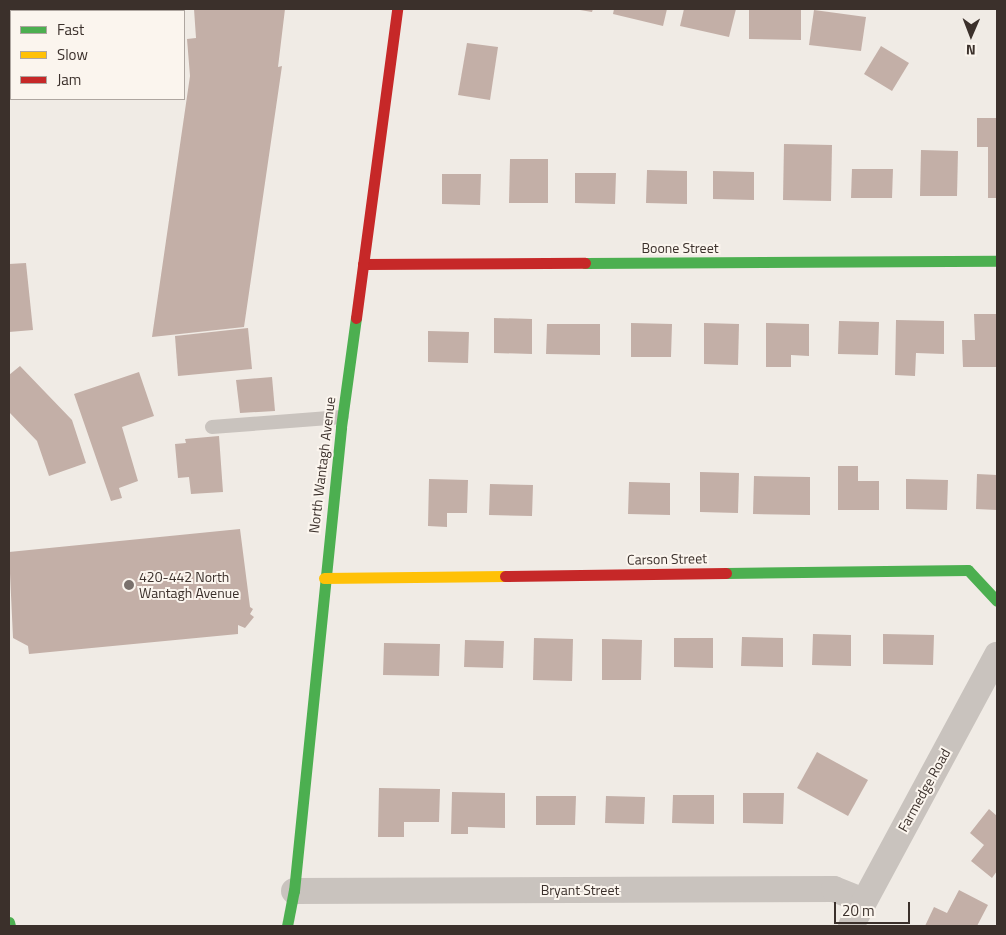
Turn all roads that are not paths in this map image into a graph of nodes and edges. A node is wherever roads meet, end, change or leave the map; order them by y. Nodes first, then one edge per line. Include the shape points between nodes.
1 (397, 9) edge
2 (997, 261) edge
3 (363, 264) junction
4 (342, 416) junction
5 (212, 427) dead end
6 (324, 578) junction
7 (997, 601) edge
8 (997, 655) edge
9 (294, 891) junction
10 (864, 901) junction
11 (9, 922) edge
12 (10, 926) edge
13 (287, 926) edge
14 (852, 926) edge

1 - 3 street, North Wantagh Avenue
2 - 3 street, Boone Street
3 - 4 street, North Wantagh Avenue
4 - 5 lane
4 - 6 street, North Wantagh Avenue
6 - 7 street, Carson Street via 968,570
6 - 9 street, North Wantagh Avenue
8 - 10 street, Farmedge Road
9 - 10 street, Bryant Street via 834,889
9 - 13 street, North Wantagh Avenue
10 - 14 street, Farmedge Road
11 - 12 street

